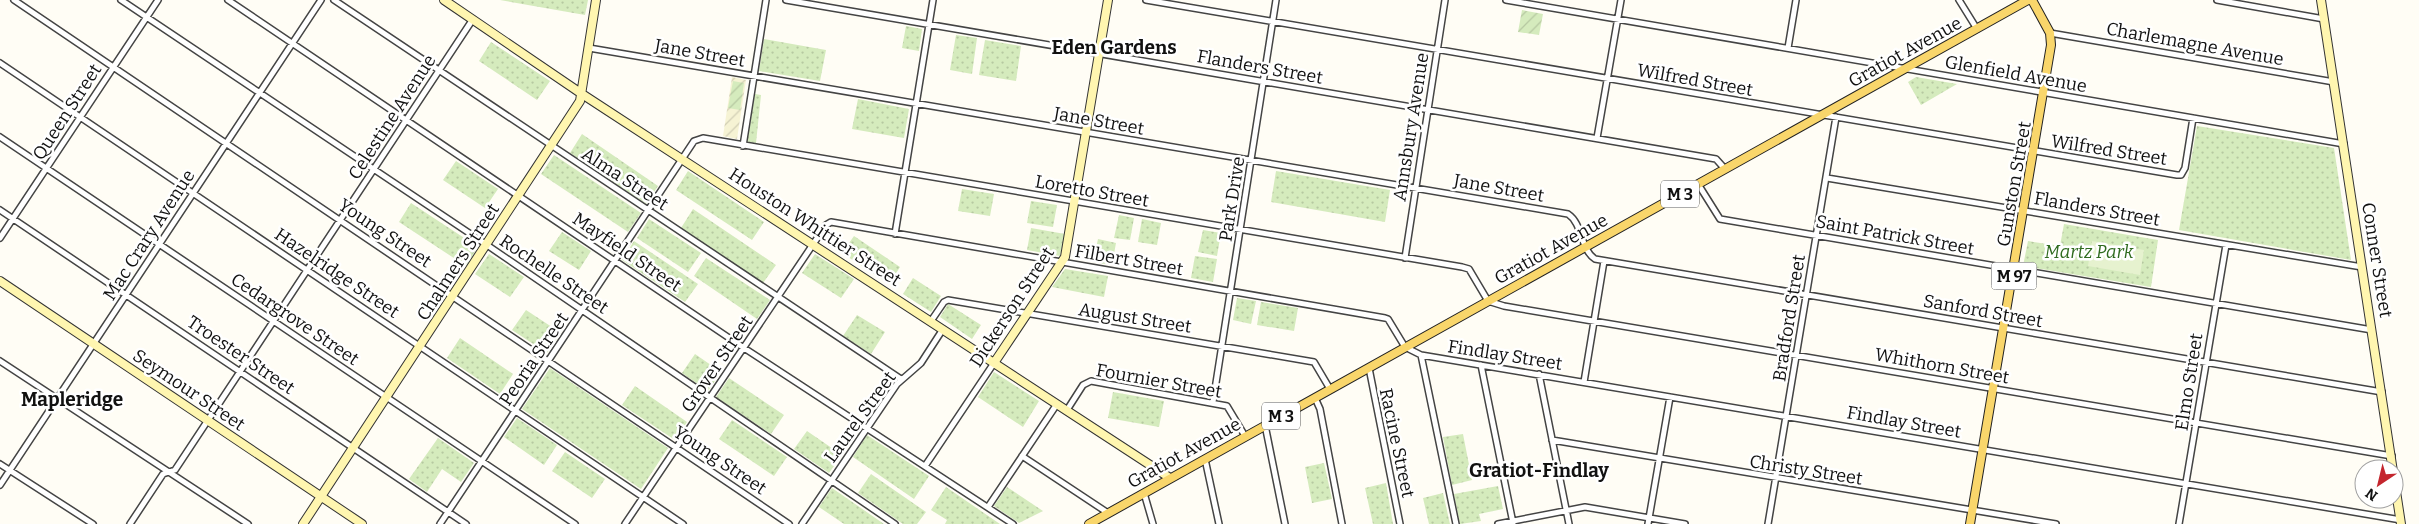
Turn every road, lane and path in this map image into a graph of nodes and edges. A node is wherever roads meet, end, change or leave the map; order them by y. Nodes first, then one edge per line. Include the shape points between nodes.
1 (14, 0) edge
2 (120, 0) edge
3 (158, 0) edge
4 (228, 0) edge
5 (321, 0) edge
6 (334, 0) edge
7 (444, 0) edge
8 (596, 0) edge
9 (766, 0) edge
10 (786, 0) edge
11 (933, 0) edge
12 (1108, 0) edge
13 (1146, 0) edge
14 (1276, 0) edge
15 (1445, 0) edge
16 (1506, 0) edge
17 (1620, 0) edge
18 (1796, 0) edge
19 (1959, 0) edge
20 (2030, 0) edge
21 (2217, 0) edge
22 (2321, 0) edge
23 (146, 17) junction
24 (473, 19) junction
25 (1617, 19) junction
26 (2324, 19) junction
27 (1273, 21) junction
28 (928, 24) junction
29 (1977, 29) junction
30 (2050, 33) junction
31 (292, 44) junction
32 (589, 48) junction
33 (1788, 48) junction
34 (1437, 50) junction
35 (1099, 53) junction
36 (0, 63) edge
37 (113, 67) junction
38 (1906, 68) junction
39 (439, 71) junction
40 (754, 76) junction
41 (1607, 79) junction
42 (1264, 81) junction
43 (2335, 82) junction
44 (2044, 93) junction
45 (259, 94) junction
46 (582, 94) junction
47 (916, 103) junction
48 (1428, 109) junction
49 (1822, 115) junction
50 (80, 117) junction
51 (1836, 117) junction
52 (2193, 118) junction
53 (406, 120) junction
54 (1087, 132) junction
55 (0, 137) edge
56 (1597, 138) junction
57 (226, 144) junction
58 (2344, 144) junction
59 (743, 146) junction
60 (552, 147) junction
61 (2035, 152) junction
62 (683, 159) junction
63 (1251, 161) junction
64 (46, 168) junction
65 (1725, 169) junction
66 (373, 170) junction
67 (904, 173) junction
68 (1827, 178) junction
69 (1698, 184) junction
70 (1416, 188) junction
71 (193, 194) junction
72 (519, 196) junction
73 (1076, 203) junction
74 (0, 210) edge
75 (648, 211) junction
76 (2025, 211) junction
77 (13, 219) junction
78 (340, 220) junction
79 (1241, 230) junction
80 (895, 234) junction
81 (1817, 236) junction
82 (0, 238) edge
83 (159, 245) junction
84 (487, 245) junction
85 (814, 245) junction
86 (2226, 245) junction
87 (1585, 247) junction
88 (1405, 258) junction
89 (615, 260) junction
90 (1604, 261) junction
91 (1063, 262) junction
92 (2362, 267) junction
93 (2015, 269) junction
94 (307, 270) junction
95 (0, 281) edge
96 (1231, 291) junction
97 (454, 295) junction
98 (1806, 295) junction
99 (126, 296) junction
100 (778, 299) junction
101 (1488, 302) junction
102 (2216, 303) junction
103 (582, 310) junction
104 (1028, 314) junction
105 (274, 321) junction
106 (931, 321) junction
107 (1594, 321) junction
108 (2004, 328) junction
109 (943, 329) junction
110 (2373, 330) junction
111 (94, 345) junction
112 (421, 345) junction
113 (1222, 346) junction
114 (1405, 347) junction
115 (744, 348) junction
116 (1421, 355) junction
117 (1797, 355) junction
118 (549, 360) junction
119 (0, 361) edge
120 (994, 363) junction
121 (2206, 363) junction
122 (1481, 365) junction
123 (1368, 368) junction
124 (240, 372) junction
125 (1539, 374) junction
126 (901, 379) junction
127 (1584, 382) junction
128 (1330, 389) junction
129 (1994, 389) junction
130 (2382, 392) junction
131 (387, 396) junction
132 (1670, 397) junction
133 (710, 398) junction
134 (1315, 398) junction
135 (58, 399) junction
136 (1213, 402) junction
137 (1058, 404) junction
138 (516, 410) junction
139 (1067, 410) junction
140 (1787, 416) junction
141 (208, 420) junction
142 (2196, 423) junction
143 (1264, 425) junction
144 (866, 428) junction
145 (1245, 436) junction
146 (1552, 440) junction
147 (354, 447) junction
148 (677, 447) junction
149 (1984, 450) junction
150 (1022, 456) junction
151 (2392, 456) junction
152 (1205, 458) junction
153 (1659, 459) junction
154 (482, 461) junction
155 (0, 464) edge
156 (925, 466) junction
157 (10, 470) junction
158 (169, 472) junction
159 (1170, 478) junction
160 (1776, 479) junction
161 (831, 480) junction
162 (2186, 484) junction
163 (0, 485) edge
164 (1144, 493) junction
165 (321, 496) junction
166 (643, 497) junction
167 (988, 507) junction
168 (1566, 510) junction
169 (1972, 510) junction
170 (448, 512) junction
171 (1108, 513) junction
172 (1648, 521) edge
173 (2401, 522) edge
174 (1512, 523) edge
175 (93, 524) edge
176 (130, 524) edge
177 (248, 524) edge
178 (303, 524) edge
179 (362, 524) edge
180 (440, 524) edge
181 (466, 524) edge
182 (575, 524) edge
183 (625, 524) edge
184 (683, 524) edge
185 (789, 524) edge
186 (802, 524) edge
187 (895, 524) edge
188 (1013, 524) edge
189 (1089, 524) edge
190 (1153, 524) edge
191 (1219, 524) edge
192 (1285, 524) edge
193 (1342, 524) edge
194 (1400, 524) edge
195 (1456, 524) edge
196 (1498, 524) edge
197 (1569, 524) edge
198 (1685, 524) edge
199 (1768, 524) edge
200 (1970, 524) edge
201 (2056, 524) edge
202 (2179, 524) edge

1 - 37 street, Young Street
2 - 23 street, Rochelle Street
3 - 23 street, Queen Street
4 - 31 street, Mayfield Street
5 - 31 street, Mac Crary Avenue
6 - 39 street, Alma Street
7 - 24 street, Houston Whittier Street
8 - 32 street, Chalmers Street
9 - 40 street
10 - 28 street, Flanders Street
11 - 28 street
12 - 35 street, Dickerson Street
13 - 27 street, Wilfred Street
14 - 27 street, Park Drive
15 - 34 street, Annsbury Avenue
16 - 25 street, Glenfield Avenue
17 - 25 street
18 - 33 street
19 - 29 street
20 - 29 main road, Gratiot Avenue / M 3
20 - 30 main road
21 - 26 street
22 - 26 street, Conner Street
23 - 37 street, Queen Street
23 - 45 street, Rochelle Street
24 - 39 street, Celestine Avenue
24 - 46 street, Houston Whittier Street
25 - 33 street, Glenfield Avenue
25 - 41 street
26 - 43 street, Conner Street
27 - 34 street, Wilfred Street
27 - 42 street, Park Drive
28 - 35 street, Flanders Street
28 - 47 street
29 - 38 main road, Gratiot Avenue / M 3
30 - 43 street, Charlemagne Avenue
30 - 44 main road, Gunston Street / M 97
31 - 45 street, Mac Crary Avenue
31 - 53 street, Mayfield Street
32 - 40 street, Jane Street
32 - 46 street, Chalmers Street
33 - 38 street, Glenfield Avenue
34 - 41 street, Wilfred Street
34 - 48 street, Annsbury Avenue
35 - 42 street, Flanders Street
35 - 54 street, Dickerson Street
36 - 50 street, Hazelridge Street
37 - 50 street, Queen Street
37 - 57 street, Young Street
38 - 44 street, Glenfield Avenue
38 - 49 main road, Gratiot Avenue / M 3
39 - 53 street, Celestine Avenue
39 - 60 street, Alma Street
40 - 47 street, Jane Street
40 - 59 street
41 - 49 street, Wilfred Street
41 - 56 street
42 - 48 street, Flanders Street
42 - 63 street, Park Drive
43 - 58 street, Conner Street
44 - 52 street, Glenfield Avenue
44 - 61 main road, Gunston Street / M 97
45 - 57 street, Mac Crary Avenue
45 - 66 street, Rochelle Street
46 - 60 street, Chalmers Street
46 - 62 street, Houston Whittier Street
47 - 54 street, Jane Street
47 - 67 street
48 - 56 street, Flanders Street
48 - 70 street, Annsbury Avenue
49 - 51 street, Wilfred Street
49 - 65 main road, Gratiot Avenue / M 3
50 - 64 street, Queen Street
50 - 71 street, Hazelridge Street
51 - 61 street, Wilfred Street
51 - 68 street, Bradford Street
52 - 58 street, Glenfield Avenue
52 - 61 street, Wilfred Street via 2181,175
53 - 66 street, Celestine Avenue
53 - 72 street, Mayfield Street
54 - 63 street, Jane Street
54 - 73 street, Dickerson Street
55 - 64 street, Cedargrove Street
56 - 65 street, Flanders Street via 1716,159
57 - 71 street, Mac Crary Avenue
57 - 78 street, Young Street
58 - 92 street, Conner Street
59 - 62 street, Loretto Street via 699,139 694,141
59 - 67 street, Loretto Street
60 - 72 street, Chalmers Street
60 - 75 street, Alma Street
61 - 76 main road, Gunston Street / M 97
62 - 75 street, Peoria Street
62 - 85 street, Houston Whittier Street
63 - 70 street, Jane Street
63 - 79 street, Park Drive
64 - 77 street, Queen Street
64 - 83 street, Cedargrove Street
65 - 69 main road, Gratiot Avenue / M 3
66 - 78 street, Celestine Avenue
66 - 84 street, Rochelle Street
67 - 73 street, Loretto Street
67 - 80 street
68 - 76 street, Flanders Street
68 - 81 street, Bradford Street
69 - 81 street, Saint Patrick Street via 1720,219
69 - 87 main road, Gratiot Avenue / M 3
70 - 87 street, Jane Street via 1568,214 1577,226
70 - 88 street, Annsbury Avenue
71 - 83 street, Mac Crary Avenue
71 - 94 street, Hazelridge Street
72 - 84 street, Chalmers Street
72 - 89 street, Mayfield Street
73 - 79 street, Loretto Street
73 - 91 street, Dickerson Street
74 - 77 street, Troester Street
75 - 89 street, Peoria Street
75 - 100 street, Alma Street
76 - 86 street, Flanders Street
76 - 93 main road, Gunston Street / M 97
77 - 82 street, Queen Street
77 - 99 street, Troester Street
78 - 94 street, Celestine Avenue
78 - 97 street, Young Street
79 - 88 street, Loretto Street
79 - 96 street, Park Drive
80 - 85 street, Filbert Street via 831,222
80 - 91 street, Filbert Street
81 - 93 street, Saint Patrick Street
81 - 98 street, Bradford Street
83 - 99 street, Mac Crary Avenue
83 - 105 street, Cedargrove Street
84 - 97 street, Chalmers Street
84 - 103 street, Rochelle Street
85 - 100 street, Grover Street
85 - 106 street, Houston Whittier Street
86 - 92 street, Flanders Street
86 - 102 street, Elmo Street
87 - 90 street, Sanford Street via 1592,258
87 - 101 main road, Gratiot Avenue / M 3
88 - 101 street, Loretto Street via 1468,269
89 - 103 street, Peoria Street
89 - 115 street, Mayfield Street
90 - 98 street, Sanford Street
90 - 107 street
91 - 96 street, Filbert Street
91 - 104 street, Dickerson Street
92 - 110 street, Conner Street
93 - 102 street, Saint Patrick Street
93 - 108 main road, Gunston Street / M 97
94 - 105 street, Celestine Avenue
94 - 112 street, Hazelridge Street
95 - 111 street, Seymour Street
96 - 113 street, Park Drive
96 - 114 street, Filbert Street via 1385,318
97 - 112 street, Chalmers Street
97 - 118 street, Young Street
98 - 108 street, Sanford Street
98 - 117 street, Bradford Street
99 - 111 street, Mac Crary Avenue
99 - 124 street, Troester Street
100 - 115 street, Grover Street
100 - 126 street, Alma Street
101 - 107 street, Whithorn Street
101 - 114 main road, Gratiot Avenue / M 3
102 - 110 street, Saint Patrick Street
102 - 121 street, Elmo Street
103 - 118 street, Peoria Street
103 - 133 street, Rochelle Street
104 - 106 street, August Street via 948,300
104 - 113 street, August Street
104 - 120 street, Dickerson Street
105 - 124 street, Celestine Avenue
105 - 131 street, Cedargrove Street
106 - 109 street, Houston Whittier Street
107 - 117 street, Whithorn Street
107 - 127 street
108 - 121 street, Sanford Street
108 - 129 main road, Gunston Street / M 97
109 - 120 street, Houston Whittier Street
109 - 126 street, Laurel Street via 921,362
110 - 130 street, Conner Street
111 - 135 street, Mac Crary Avenue
111 - 141 street, Seymour Street
112 - 131 street, Chalmers Street
112 - 138 street, Hazelridge Street
113 - 128 street, August Street via 1314,362
113 - 136 street, Park Drive
114 - 116 street, Findlay Street
114 - 123 main road, Gratiot Avenue / M 3
115 - 133 street, Grover Street
115 - 144 street, Mayfield Street
116 - 122 street, Findlay Street
116 - 195 street
117 - 129 street, Whithorn Street
117 - 140 street, Bradford Street
118 - 138 street, Peoria Street
118 - 148 street, Young Street
119 - 135 street
120 - 137 street, Houston Whittier Street
120 - 156 street, Dickerson Street
121 - 130 street, Sanford Street
121 - 142 street, Elmo Street
122 - 125 street, Findlay Street
122 - 174 street
123 - 128 main road, Gratiot Avenue / M 3
123 - 194 street, Racine Street
124 - 141 street, Celestine Avenue
124 - 147 street, Troester Street
125 - 127 street, Findlay Street
125 - 146 street
126 - 144 street, Laurel Street
127 - 132 street, Findlay Street
128 - 134 main road, Gratiot Avenue / M 3
129 - 142 street, Whithorn Street
129 - 149 main road, Gunston Street / M 97
130 - 151 street, Conner Street
131 - 147 street, Chalmers Street
131 - 154 street, Cedargrove Street
132 - 140 street, Findlay Street
132 - 153 street
133 - 148 street, Grover Street
133 - 161 street, Rochelle Street
134 - 143 main road, Gratiot Avenue / M 3
134 - 193 street via 1320,409
135 - 157 street, Mac Crary Avenue
135 - 158 street
136 - 139 street, Fournier Street via 1092,381 1083,385
136 - 145 street, Fournier Street via 1227,406
137 - 139 street, Houston Whittier Street
137 - 150 street
138 - 154 street, Peoria Street
138 - 166 street, Hazelridge Street
139 - 159 street, Houston Whittier Street
140 - 149 street, Findlay Street
140 - 160 street, Bradford Street
141 - 158 street, Celestine Avenue via 175,470
141 - 165 street, Seymour Street
142 - 151 street, Whithorn Street
142 - 162 street, Elmo Street
143 - 145 main road, Gratiot Avenue / M 3
143 - 192 street
144 - 156 street, Mayfield Street
144 - 161 street, Laurel Street
145 - 152 main road, Gratiot Avenue / M 3
146 - 153 street, Christy Street
146 - 168 street
147 - 165 street, Chalmers Street
147 - 170 street, Troester Street
148 - 166 street, Grover Street
148 - 185 street, Young Street
149 - 162 street, Findlay Street
149 - 169 main road, Gunston Street / M 97
150 - 167 street
150 - 171 street
151 - 173 street, Conner Street
152 - 159 main road, Gratiot Avenue / M 3
152 - 191 street
153 - 160 street, Christy Street
153 - 172 street
154 - 170 street, Peoria Street
154 - 182 street, Cedargrove Street
155 - 157 street
156 - 167 street, Mayfield Street
157 - 163 street, Mac Crary Avenue
157 - 175 street
158 - 176 street, Celestine Avenue via 164,474
158 - 177 street
159 - 164 main road, Gratiot Avenue / M 3
160 - 169 street, Christy Street
160 - 199 street, Bradford Street
161 - 186 street, Laurel Street
161 - 187 street, Rochelle Street
162 - 173 street, Findlay Street
162 - 202 street, Elmo Street
164 - 171 main road, Gratiot Avenue / M 3
164 - 190 street
165 - 178 street, Chalmers Street
165 - 179 street, Seymour Street
166 - 183 street, Grover Street
166 - 184 street, Hazelridge Street
167 - 188 street, Mayfield Street
168 - 172 street via 1585,507
168 - 174 street
168 - 197 street
169 - 200 main road, Gunston Street / M 97
169 - 201 street, Christy Street
170 - 180 street, Peoria Street
170 - 181 street, Troester Street
171 - 189 main road, Gratiot Avenue / M 3
172 - 198 street
174 - 196 street

